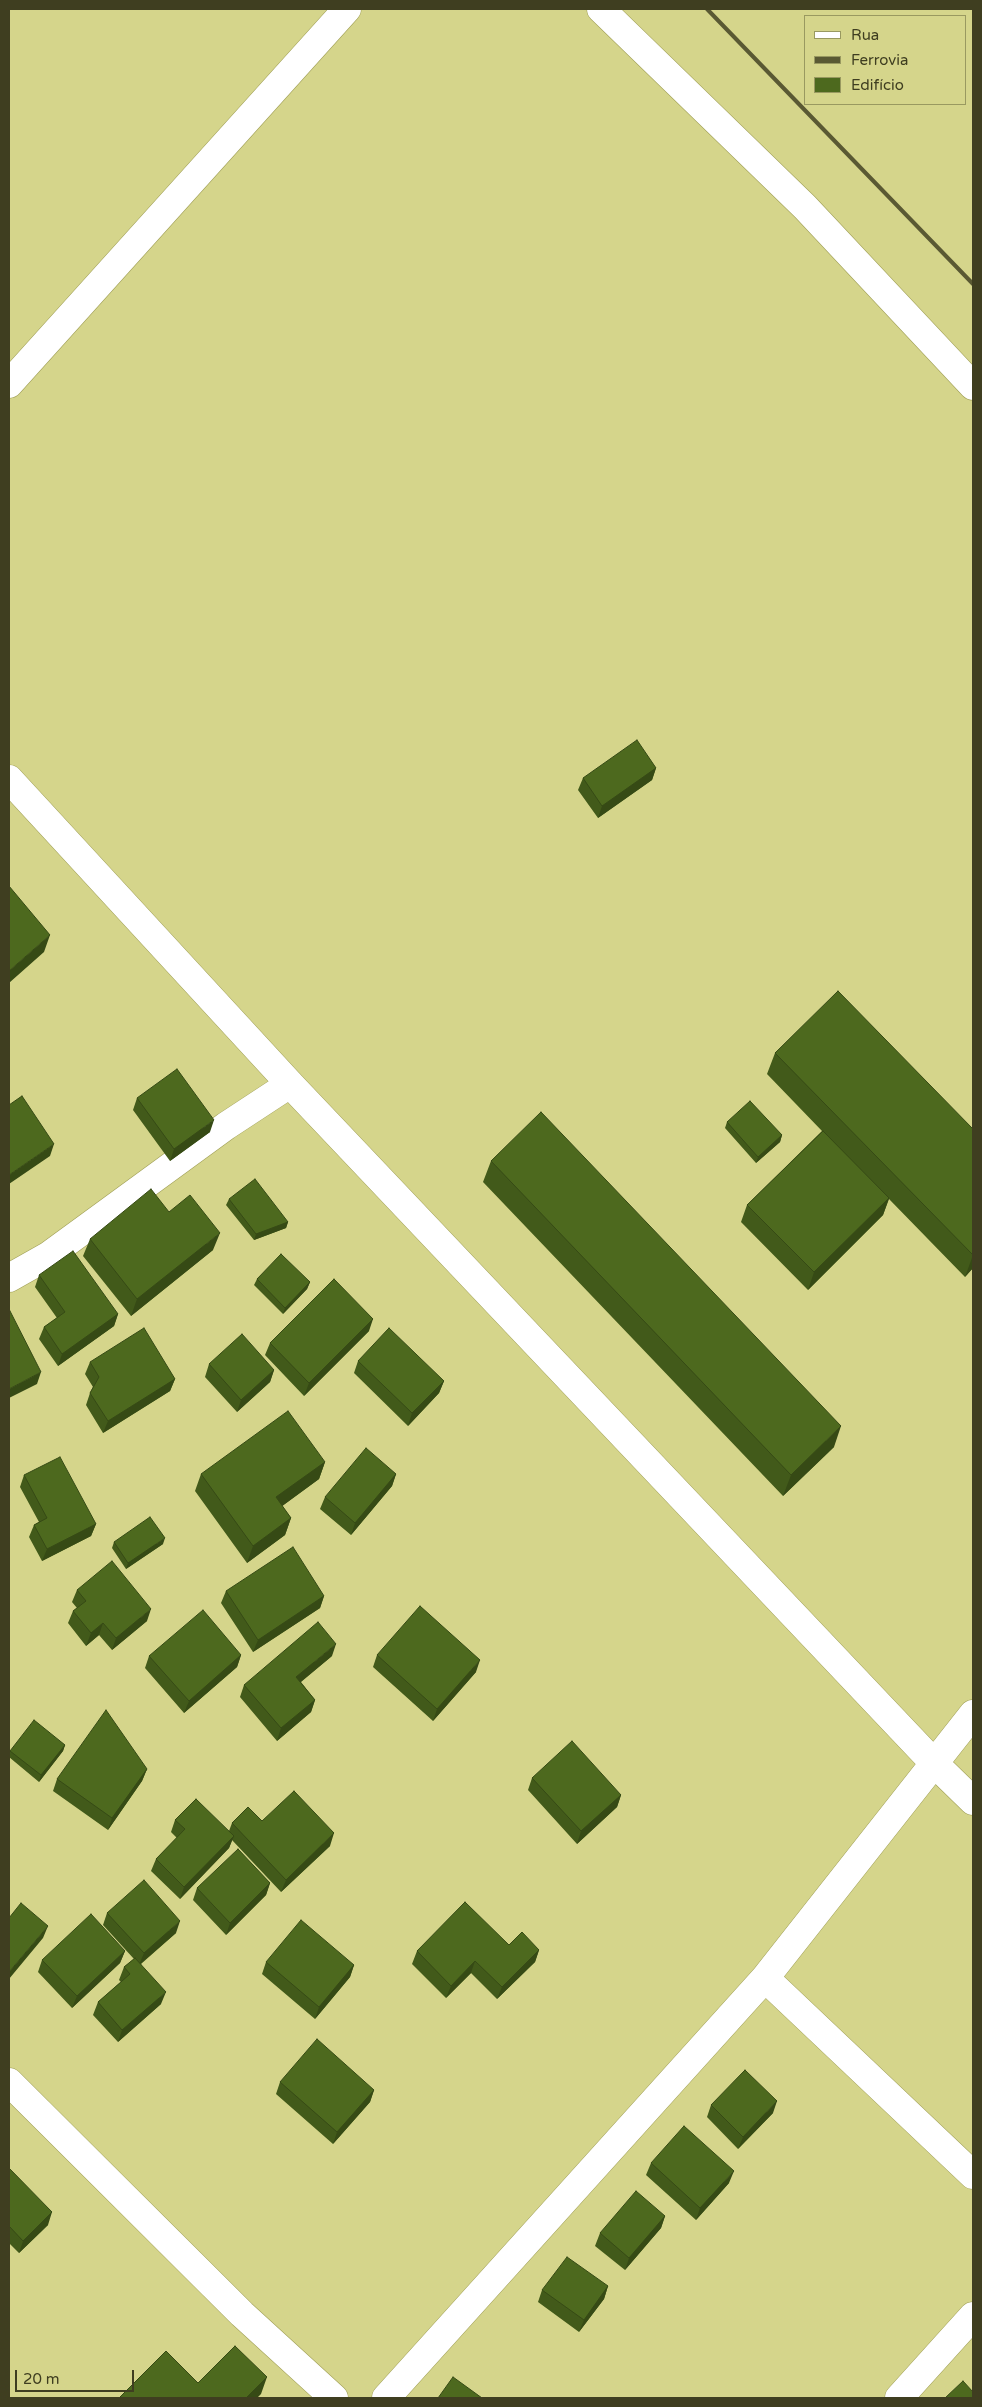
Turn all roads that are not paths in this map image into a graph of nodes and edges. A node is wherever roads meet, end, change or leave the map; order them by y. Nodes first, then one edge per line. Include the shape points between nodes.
1 (347, 9) edge
2 (602, 9) edge
3 (9, 384) edge
4 (973, 386) edge
5 (9, 779) edge
6 (290, 1084) junction
7 (9, 1278) edge
8 (973, 1714) edge
9 (934, 1763) junction
10 (973, 1801) edge
11 (764, 1978) junction
12 (9, 2082) edge
13 (973, 2175) edge
14 (973, 2316) edge
15 (334, 2398) edge
16 (386, 2398) edge
17 (900, 2398) edge

1 - 3 street
2 - 4 street via 805,207
5 - 6 street
6 - 7 street via 226,1126 48,1256
6 - 9 street
8 - 9 street
9 - 10 street
9 - 11 street
11 - 13 street
11 - 16 street
12 - 15 street via 242,2314
14 - 17 street

